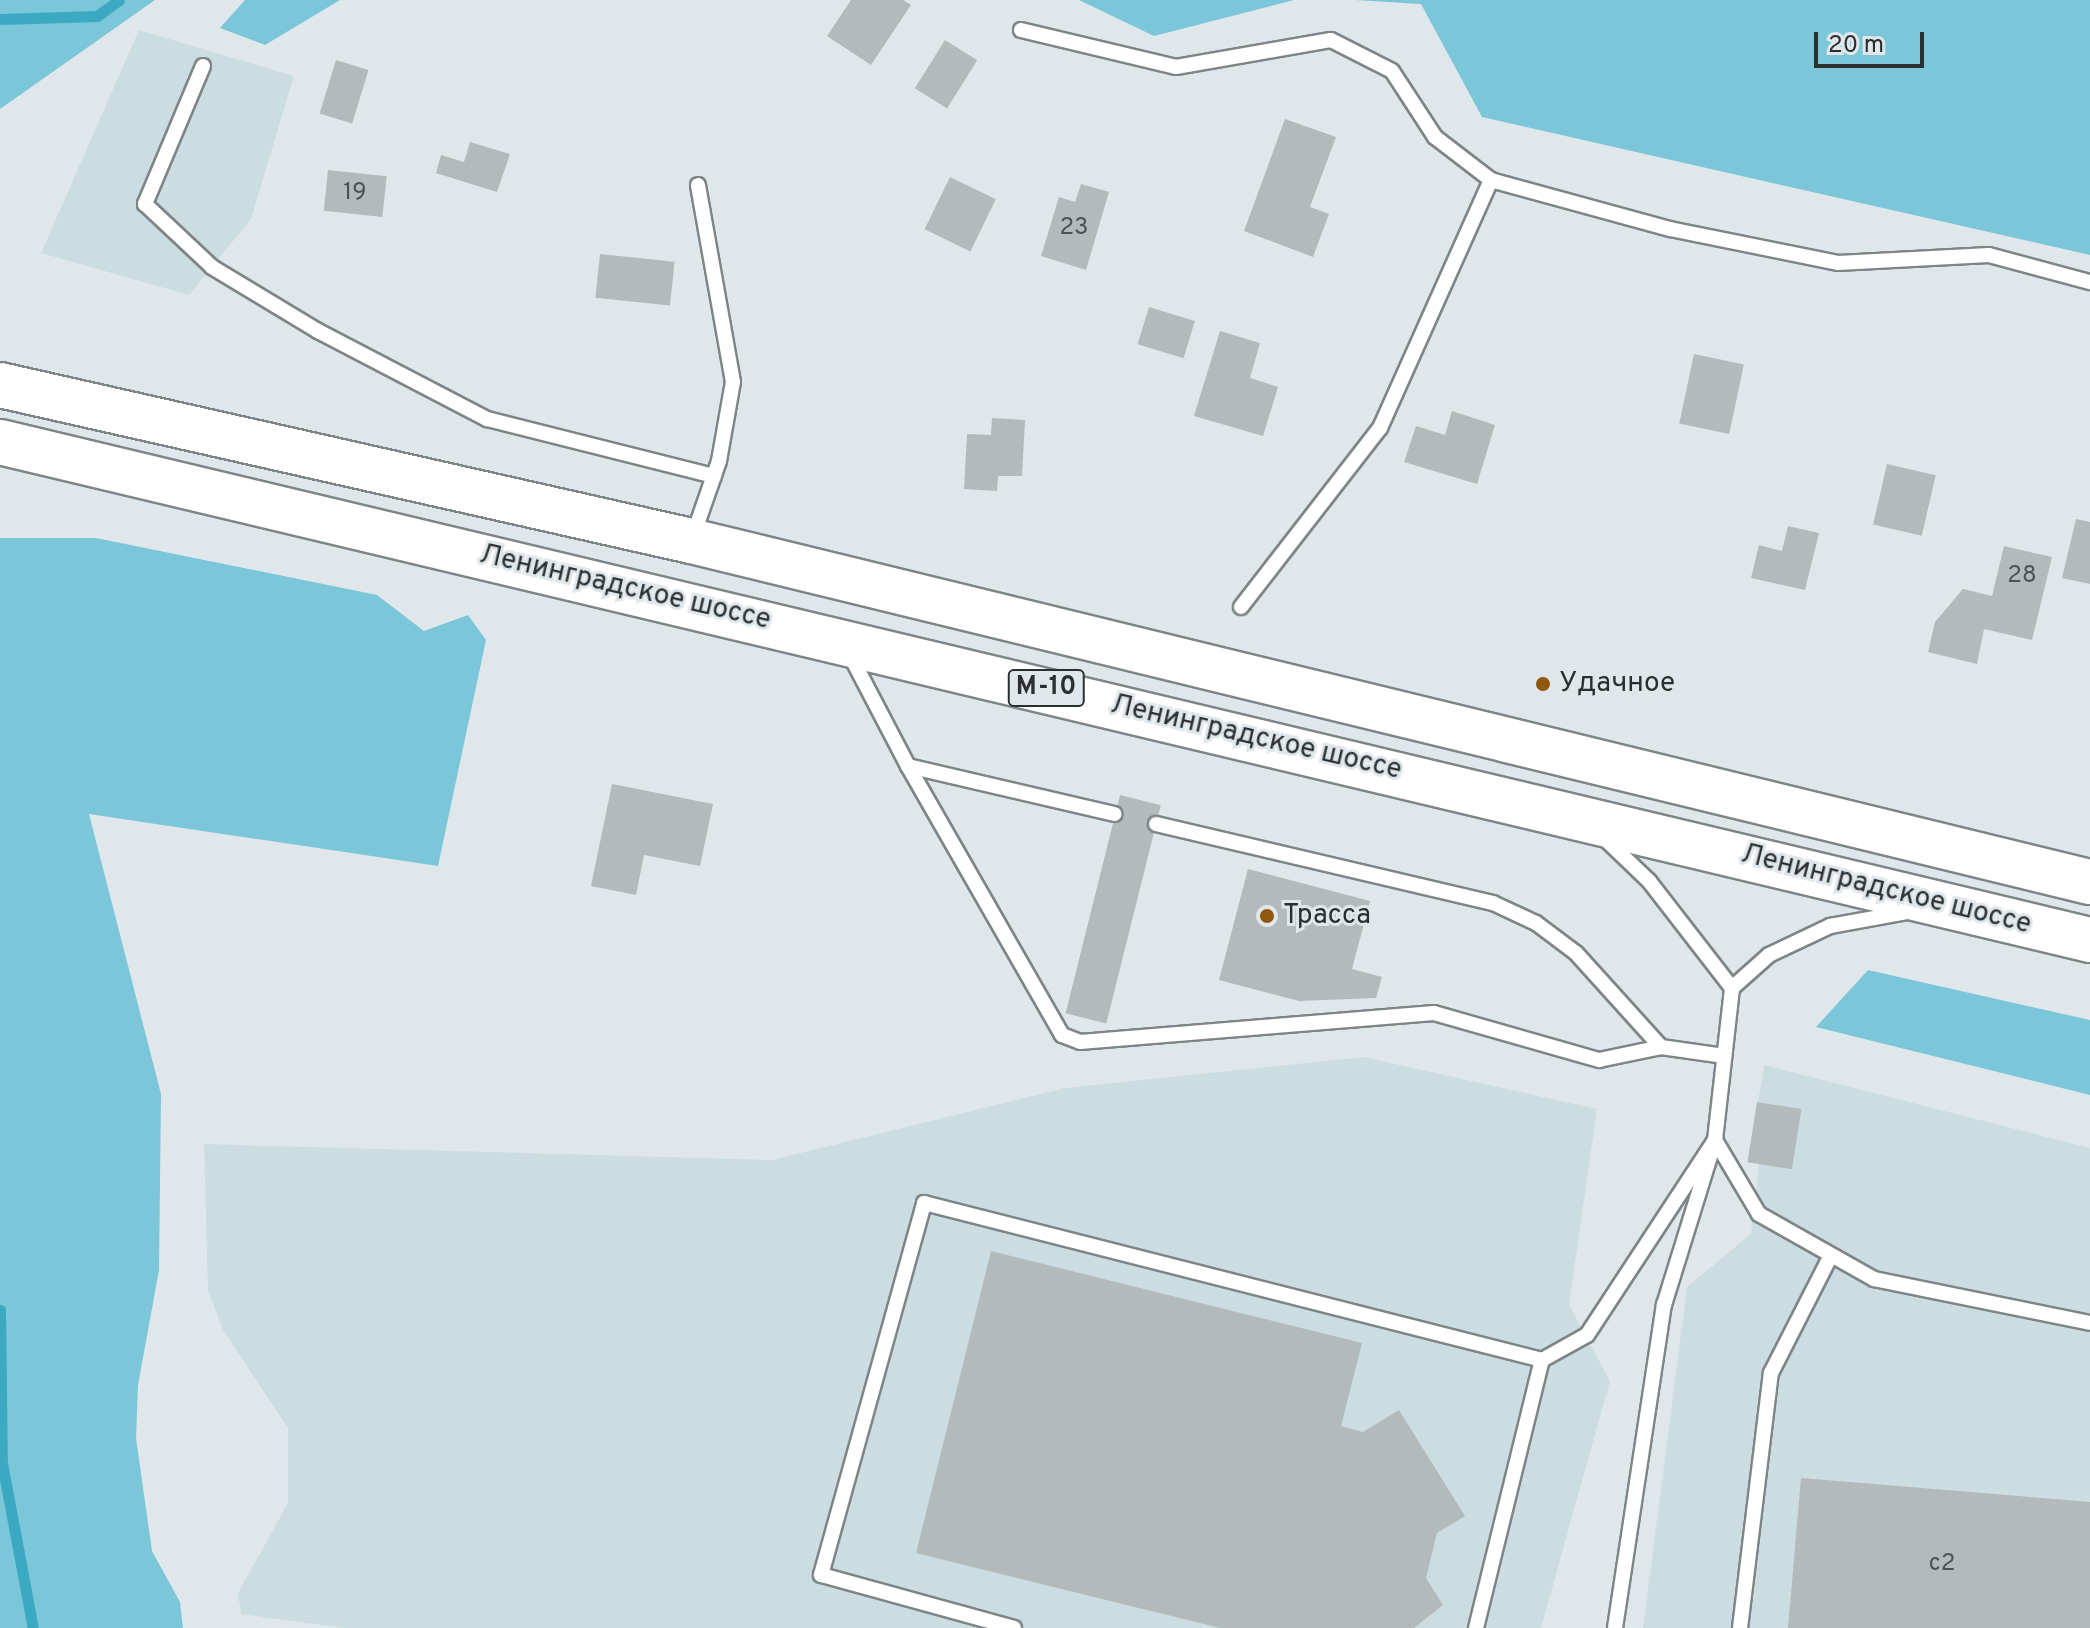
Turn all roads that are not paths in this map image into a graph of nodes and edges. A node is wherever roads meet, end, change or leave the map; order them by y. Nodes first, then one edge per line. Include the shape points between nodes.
1 (1021, 30) dead end
2 (203, 66) dead end
3 (1491, 180) junction
4 (698, 185) dead end
5 (2090, 282) edge
6 (0, 385) edge
7 (0, 442) edge
8 (714, 476) junction
9 (691, 541) junction
10 (1241, 607) dead end
11 (842, 640) junction
12 (908, 766) junction
13 (1115, 814) dead end
14 (1579, 815) junction
15 (1156, 824) dead end
16 (2090, 882) edge
17 (1947, 905) junction
18 (2090, 940) edge
19 (1732, 988) junction
20 (1661, 1047) junction
21 (1724, 1056) junction
22 (1715, 1140) junction
23 (1831, 1255) junction
24 (2090, 1323) edge
25 (1542, 1360) junction
26 (1014, 1628) edge
27 (1476, 1628) edge
28 (1615, 1628) edge
29 (1740, 1628) edge

1 - 3 lane via 1176,67 1331,40 1392,71 1435,137
2 - 8 lane via 145,204 212,267 318,331 487,419
3 - 5 lane via 1670,229 1838,263 1989,255
3 - 10 lane via 1380,428
4 - 8 lane via 733,382
6 - 9 highway, Ленинградское шоссе / М-10
7 - 11 highway, Ленинградское шоссе / М-10
8 - 9 lane
9 - 16 highway, Ленинградское шоссе / М-10
11 - 12 lane
11 - 14 highway, Ленинградское шоссе / М-10
12 - 13 lane
12 - 20 lane via 1049,1020 1071,1039 1434,1013 1599,1060
14 - 17 highway, Ленинградское шоссе / М-10
14 - 19 lane via 1649,881
15 - 20 lane via 1493,903 1536,923 1576,953
17 - 18 highway, Ленинградское шоссе / М-10
17 - 19 lane via 1830,926 1769,955
19 - 21 lane
20 - 21 lane
21 - 22 lane
22 - 23 lane via 1759,1214
22 - 25 lane via 1587,1335
22 - 28 lane via 1664,1305
23 - 24 lane via 1874,1279
23 - 29 lane via 1771,1373
25 - 26 lane via 924,1203 821,1575
25 - 27 lane

